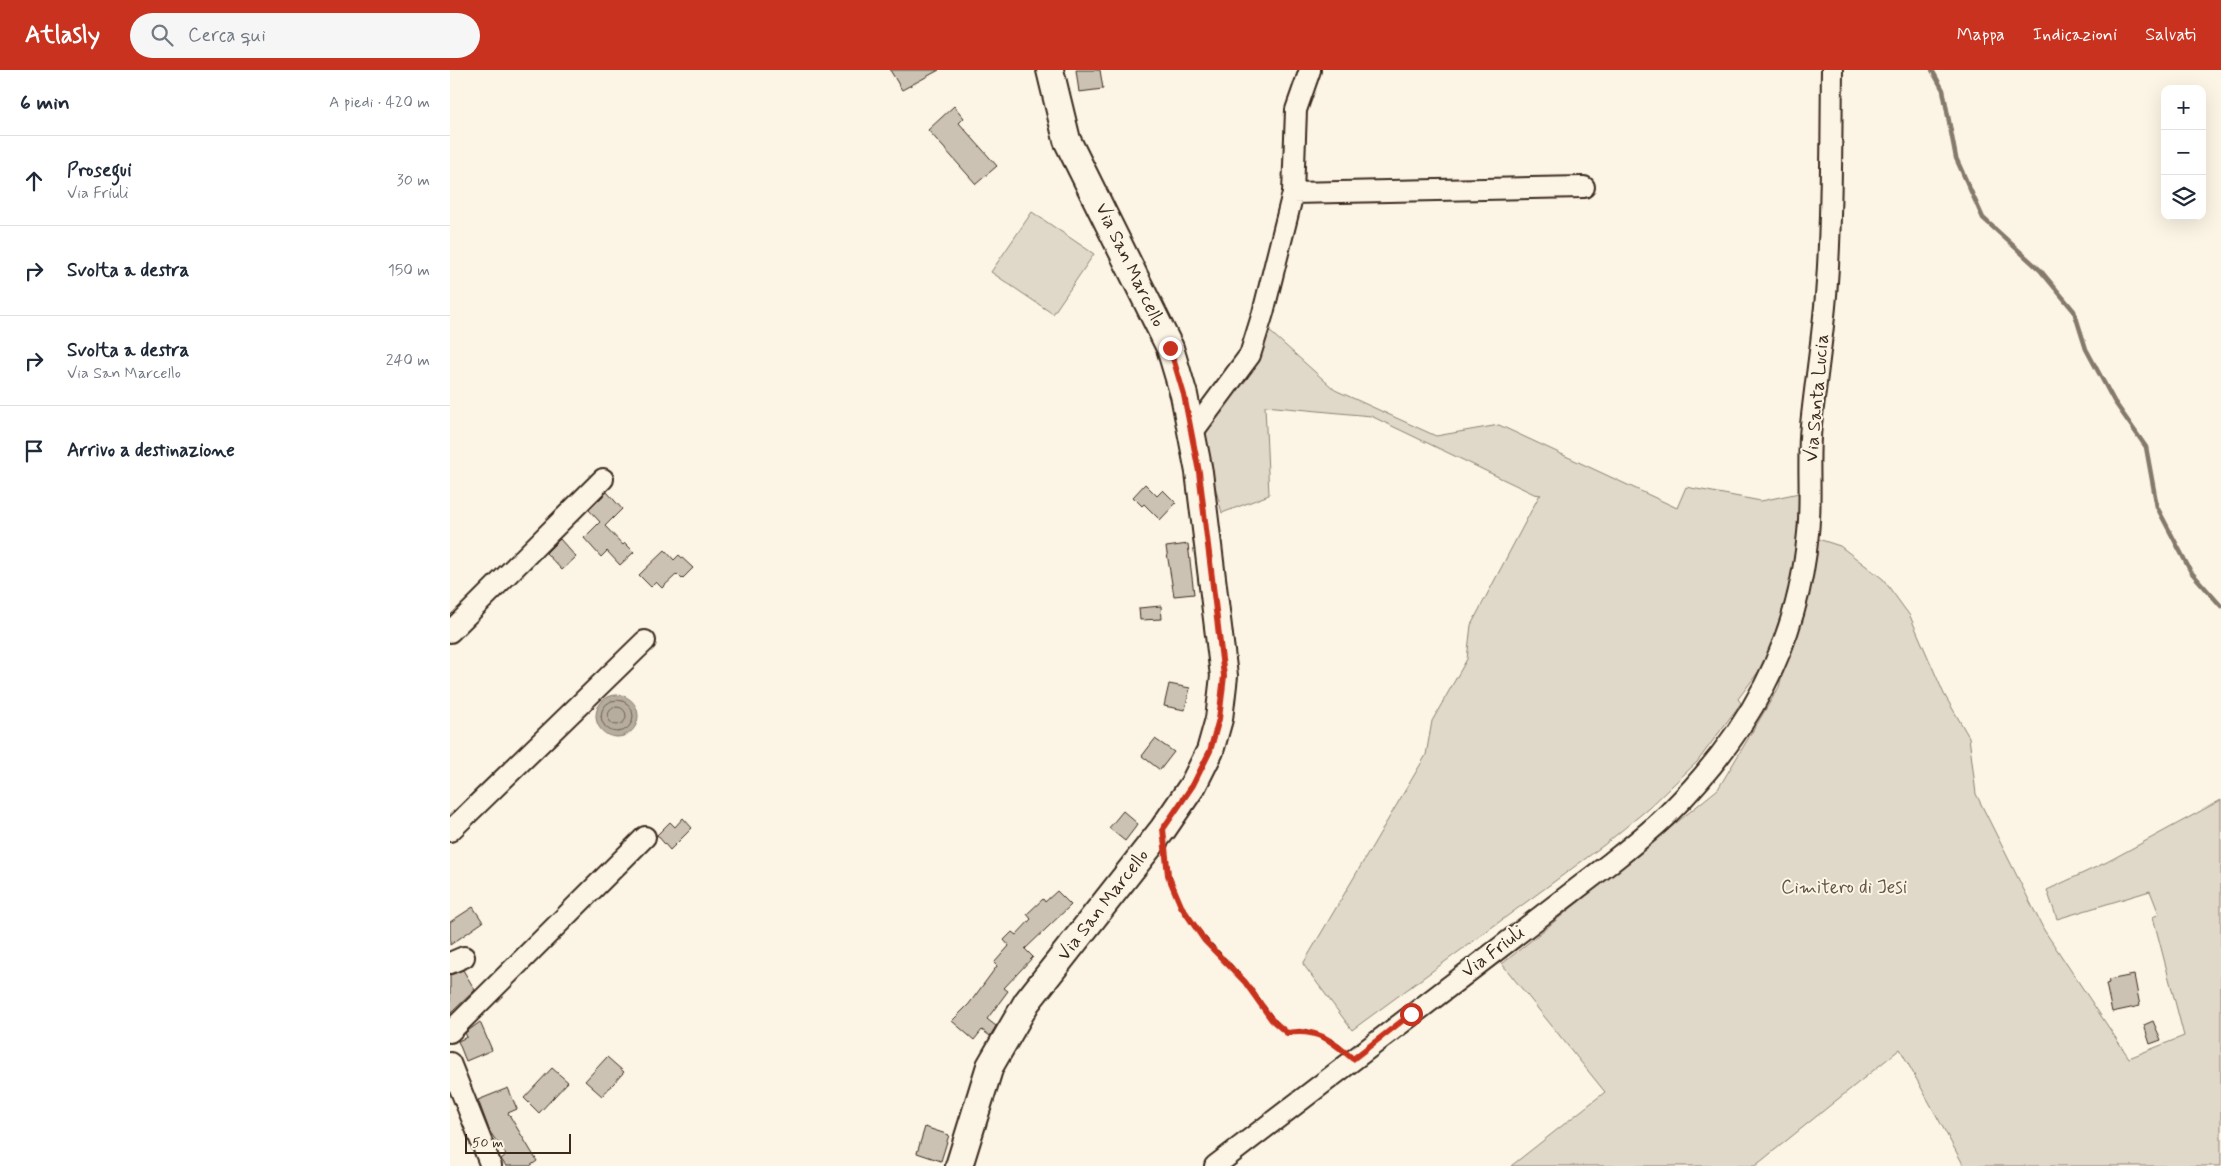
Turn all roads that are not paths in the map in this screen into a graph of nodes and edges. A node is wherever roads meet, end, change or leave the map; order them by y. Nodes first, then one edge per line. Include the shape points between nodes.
1 (1050, 70) edge
2 (1310, 70) edge
3 (1832, 70) edge
4 (1584, 188) dead end
5 (1293, 193) junction
6 (1192, 433) junction
7 (603, 479) dead end
8 (450, 632) edge
9 (645, 641) dead end
10 (1749, 714) joint
11 (450, 831) edge
12 (645, 837) dead end
13 (450, 1032) edge
14 (450, 1063) edge
15 (490, 1166) edge
16 (959, 1166) edge
17 (1214, 1166) edge

1 - 6 main road, Via San Marcello via 1067,140 1170,348
2 - 5 street via 1296,110
3 - 10 street, Via Santa Lucia via 1830,241 1810,427 1808,533 1797,603 1787,637 1774,669
4 - 5 street
5 - 6 street via 1250,355
6 - 16 main road, Via San Marcello via 1224,676 1219,719 1210,751 1193,785 1163,829 1027,1002 990,1066
7 - 8 street
9 - 11 street
10 - 17 street, Via Friuli via 1711,768 1667,815 1609,864
12 - 13 street
14 - 15 street

